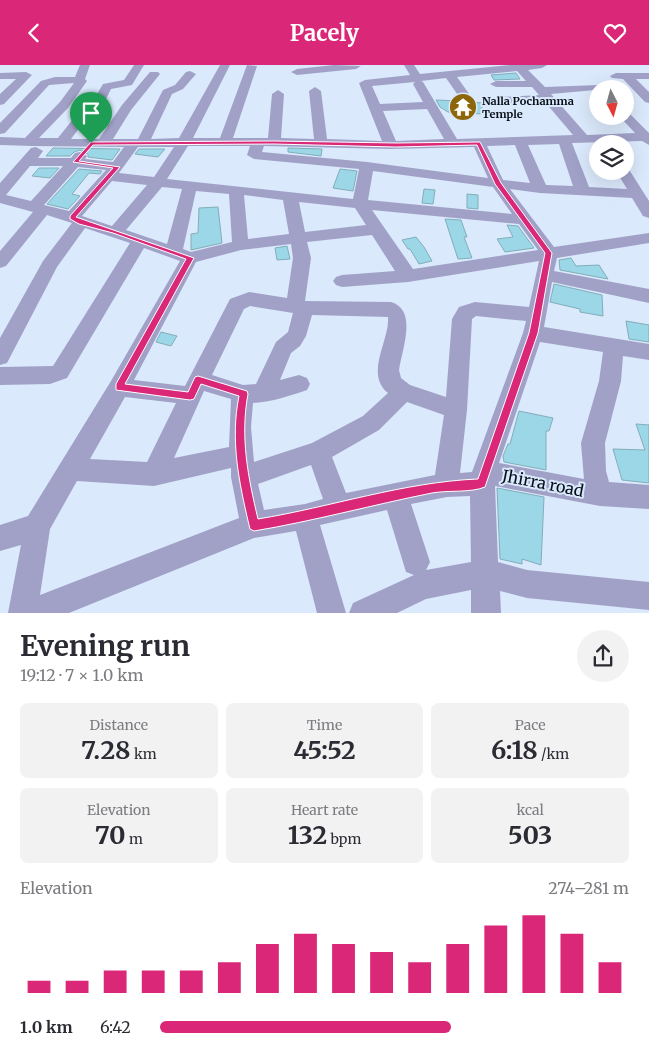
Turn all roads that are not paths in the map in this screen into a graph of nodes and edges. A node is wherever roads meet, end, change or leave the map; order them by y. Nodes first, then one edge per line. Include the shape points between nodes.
1 (356, 65) edge
2 (408, 65) edge
3 (542, 65) edge
4 (252, 66) dead end
5 (518, 66) edge
6 (137, 69) edge
7 (467, 69) edge
8 (82, 72) edge
9 (205, 72) edge
10 (297, 72) dead end
11 (163, 74) junction
12 (449, 74) junction
13 (582, 74) dead end
14 (26, 75) junction
15 (0, 76) edge
16 (649, 76) edge
17 (418, 81) junction
18 (589, 81) edge
19 (366, 83) junction
20 (496, 84) dead end
21 (589, 88) edge
22 (315, 91) dead end
23 (542, 91) junction
24 (278, 94) dead end
25 (466, 98) dead end
26 (649, 99) edge
27 (0, 101) edge
28 (501, 101) dead end
29 (432, 105) junction
30 (375, 108) junction
31 (634, 125) edge
32 (0, 130) edge
33 (648, 138) edge
34 (583, 139) junction
35 (634, 139) edge
36 (564, 140) junction
37 (589, 140) edge
38 (0, 141) edge
39 (43, 142) junction
40 (62, 142) junction
41 (184, 142) junction
42 (225, 142) junction
43 (274, 142) junction
44 (520, 142) junction
45 (27, 143) junction
46 (98, 143) junction
47 (138, 143) junction
48 (258, 143) junction
49 (321, 143) junction
50 (478, 143) junction
51 (434, 144) junction
52 (453, 144) junction
53 (393, 145) junction
54 (28, 162) junction
55 (75, 162) junction
56 (435, 165) junction
57 (367, 166) junction
58 (113, 171) junction
59 (398, 171) junction
60 (629, 180) edge
61 (157, 183) junction
62 (498, 184) junction
63 (190, 186) junction
64 (236, 189) junction
65 (540, 189) junction
66 (583, 192) junction
67 (290, 195) junction
68 (641, 196) edge
69 (3, 201) edge
70 (360, 204) junction
71 (38, 209) junction
72 (649, 213) edge
73 (77, 220) junction
74 (526, 220) junction
75 (376, 229) junction
76 (116, 232) junction
77 (300, 238) junction
78 (649, 238) edge
79 (138, 241) junction
80 (240, 245) junction
81 (549, 253) junction
82 (182, 255) junction
83 (0, 262) edge
84 (546, 275) junction
85 (408, 276) junction
86 (342, 281) dead end
87 (649, 296) edge
88 (299, 307) junction
89 (536, 324) junction
90 (614, 346) junction
91 (2, 352) edge
92 (649, 352) edge
93 (0, 376) edge
94 (300, 384) dead end
95 (119, 387) junction
96 (194, 388) junction
97 (403, 392) junction
98 (253, 394) junction
99 (456, 410) junction
100 (318, 452) junction
101 (242, 466) junction
102 (69, 469) junction
103 (154, 473) junction
104 (483, 478) junction
105 (447, 485) junction
106 (600, 493) junction
107 (396, 497) junction
108 (649, 497) edge
109 (339, 507) junction
110 (305, 517) junction
111 (254, 525) junction
112 (36, 526) junction
113 (0, 538) edge
114 (416, 562) dead end
115 (484, 573) junction
116 (649, 596) edge
117 (24, 613) edge
118 (32, 613) edge
119 (332, 613) edge
120 (363, 613) edge
121 (486, 613) edge

1 - 10 street
1 - 19 street
2 - 17 street
3 - 5 street
4 - 42 street
5 - 7 street
5 - 23 street
6 - 11 street
6 - 40 street via 128,83 109,85
7 - 12 street
8 - 14 street
8 - 32 street via 45,83
8 - 45 street via 81,81 64,105
9 - 11 street
9 - 41 street
9 - 47 street via 167,92
11 - 46 street via 126,109
12 - 17 street
12 - 25 street
13 - 18 street
14 - 15 street
14 - 27 street
16 - 26 street via 621,76
17 - 19 street
17 - 29 street
19 - 30 street
20 - 23 street
21 - 23 street
22 - 49 street
23 - 28 street
23 - 34 street
24 - 43 street
29 - 30 street
29 - 52 street
30 - 53 street
31 - 33 street
33 - 35 street
34 - 36 street
34 - 37 street
36 - 44 street
36 - 66 street
38 - 45 street
39 - 40 street
39 - 45 street
39 - 54 street
40 - 46 street
41 - 42 street
41 - 47 street
41 - 61 street
42 - 48 street
43 - 48 street
43 - 49 street
44 - 50 street
44 - 65 street
46 - 47 street
46 - 55 street
47 - 58 street
48 - 57 street via 254,155
49 - 53 street
50 - 52 street
50 - 62 street
51 - 52 street
51 - 53 street
51 - 56 street
53 - 59 street
54 - 55 street
54 - 69 street
55 - 58 street
55 - 71 street
56 - 59 street
56 - 62 street
57 - 59 street
57 - 70 street
58 - 61 street
58 - 73 street
60 - 68 street
61 - 63 street
61 - 76 street
62 - 65 street
62 - 74 street
63 - 64 street
63 - 82 street
64 - 67 street
64 - 80 street
65 - 66 street
66 - 68 street
67 - 70 street
67 - 77 street
68 - 72 street
69 - 71 street
70 - 74 street
70 - 75 street
71 - 73 street
71 - 83 street
73 - 76 street
73 - 91 street
74 - 81 street
75 - 77 street
75 - 85 street
76 - 79 street
77 - 80 street
77 - 88 street
78 - 81 street
79 - 82 street
79 - 93 street via 60,372
80 - 82 street
81 - 84 street
81 - 85 street
82 - 95 street
84 - 87 street
84 - 89 street
85 - 86 street
88 - 96 street via 249,299 237,304
88 - 97 street via 391,309 396,313 398,319 388,370 391,383
88 - 98 street via 299,333 293,343 283,348
89 - 90 street
89 - 99 street via 475,309 466,312 462,319 458,353
89 - 104 street
90 - 92 street
90 - 106 street via 610,381 594,443 594,471
94 - 98 street
95 - 96 street
95 - 102 street
96 - 98 street
96 - 103 street
97 - 99 street
97 - 100 street via 371,423
98 - 101 street via 239,416
99 - 105 street
100 - 101 street
100 - 109 street
101 - 103 street
101 - 111 street
102 - 103 street
102 - 112 street
104 - 105 street, Jhirra road
104 - 106 street, Jhirra road
104 - 115 street
105 - 107 street, Jhirra road
106 - 108 street, Jhirra road
107 - 109 street, Jhirra road
107 - 114 street
109 - 110 street, Jhirra road
110 - 111 street, Jhirra road
110 - 119 street
111 - 118 street, Jhirra road
112 - 113 street
112 - 117 street
115 - 116 street via 527,584
115 - 120 street via 424,585
115 - 121 street

